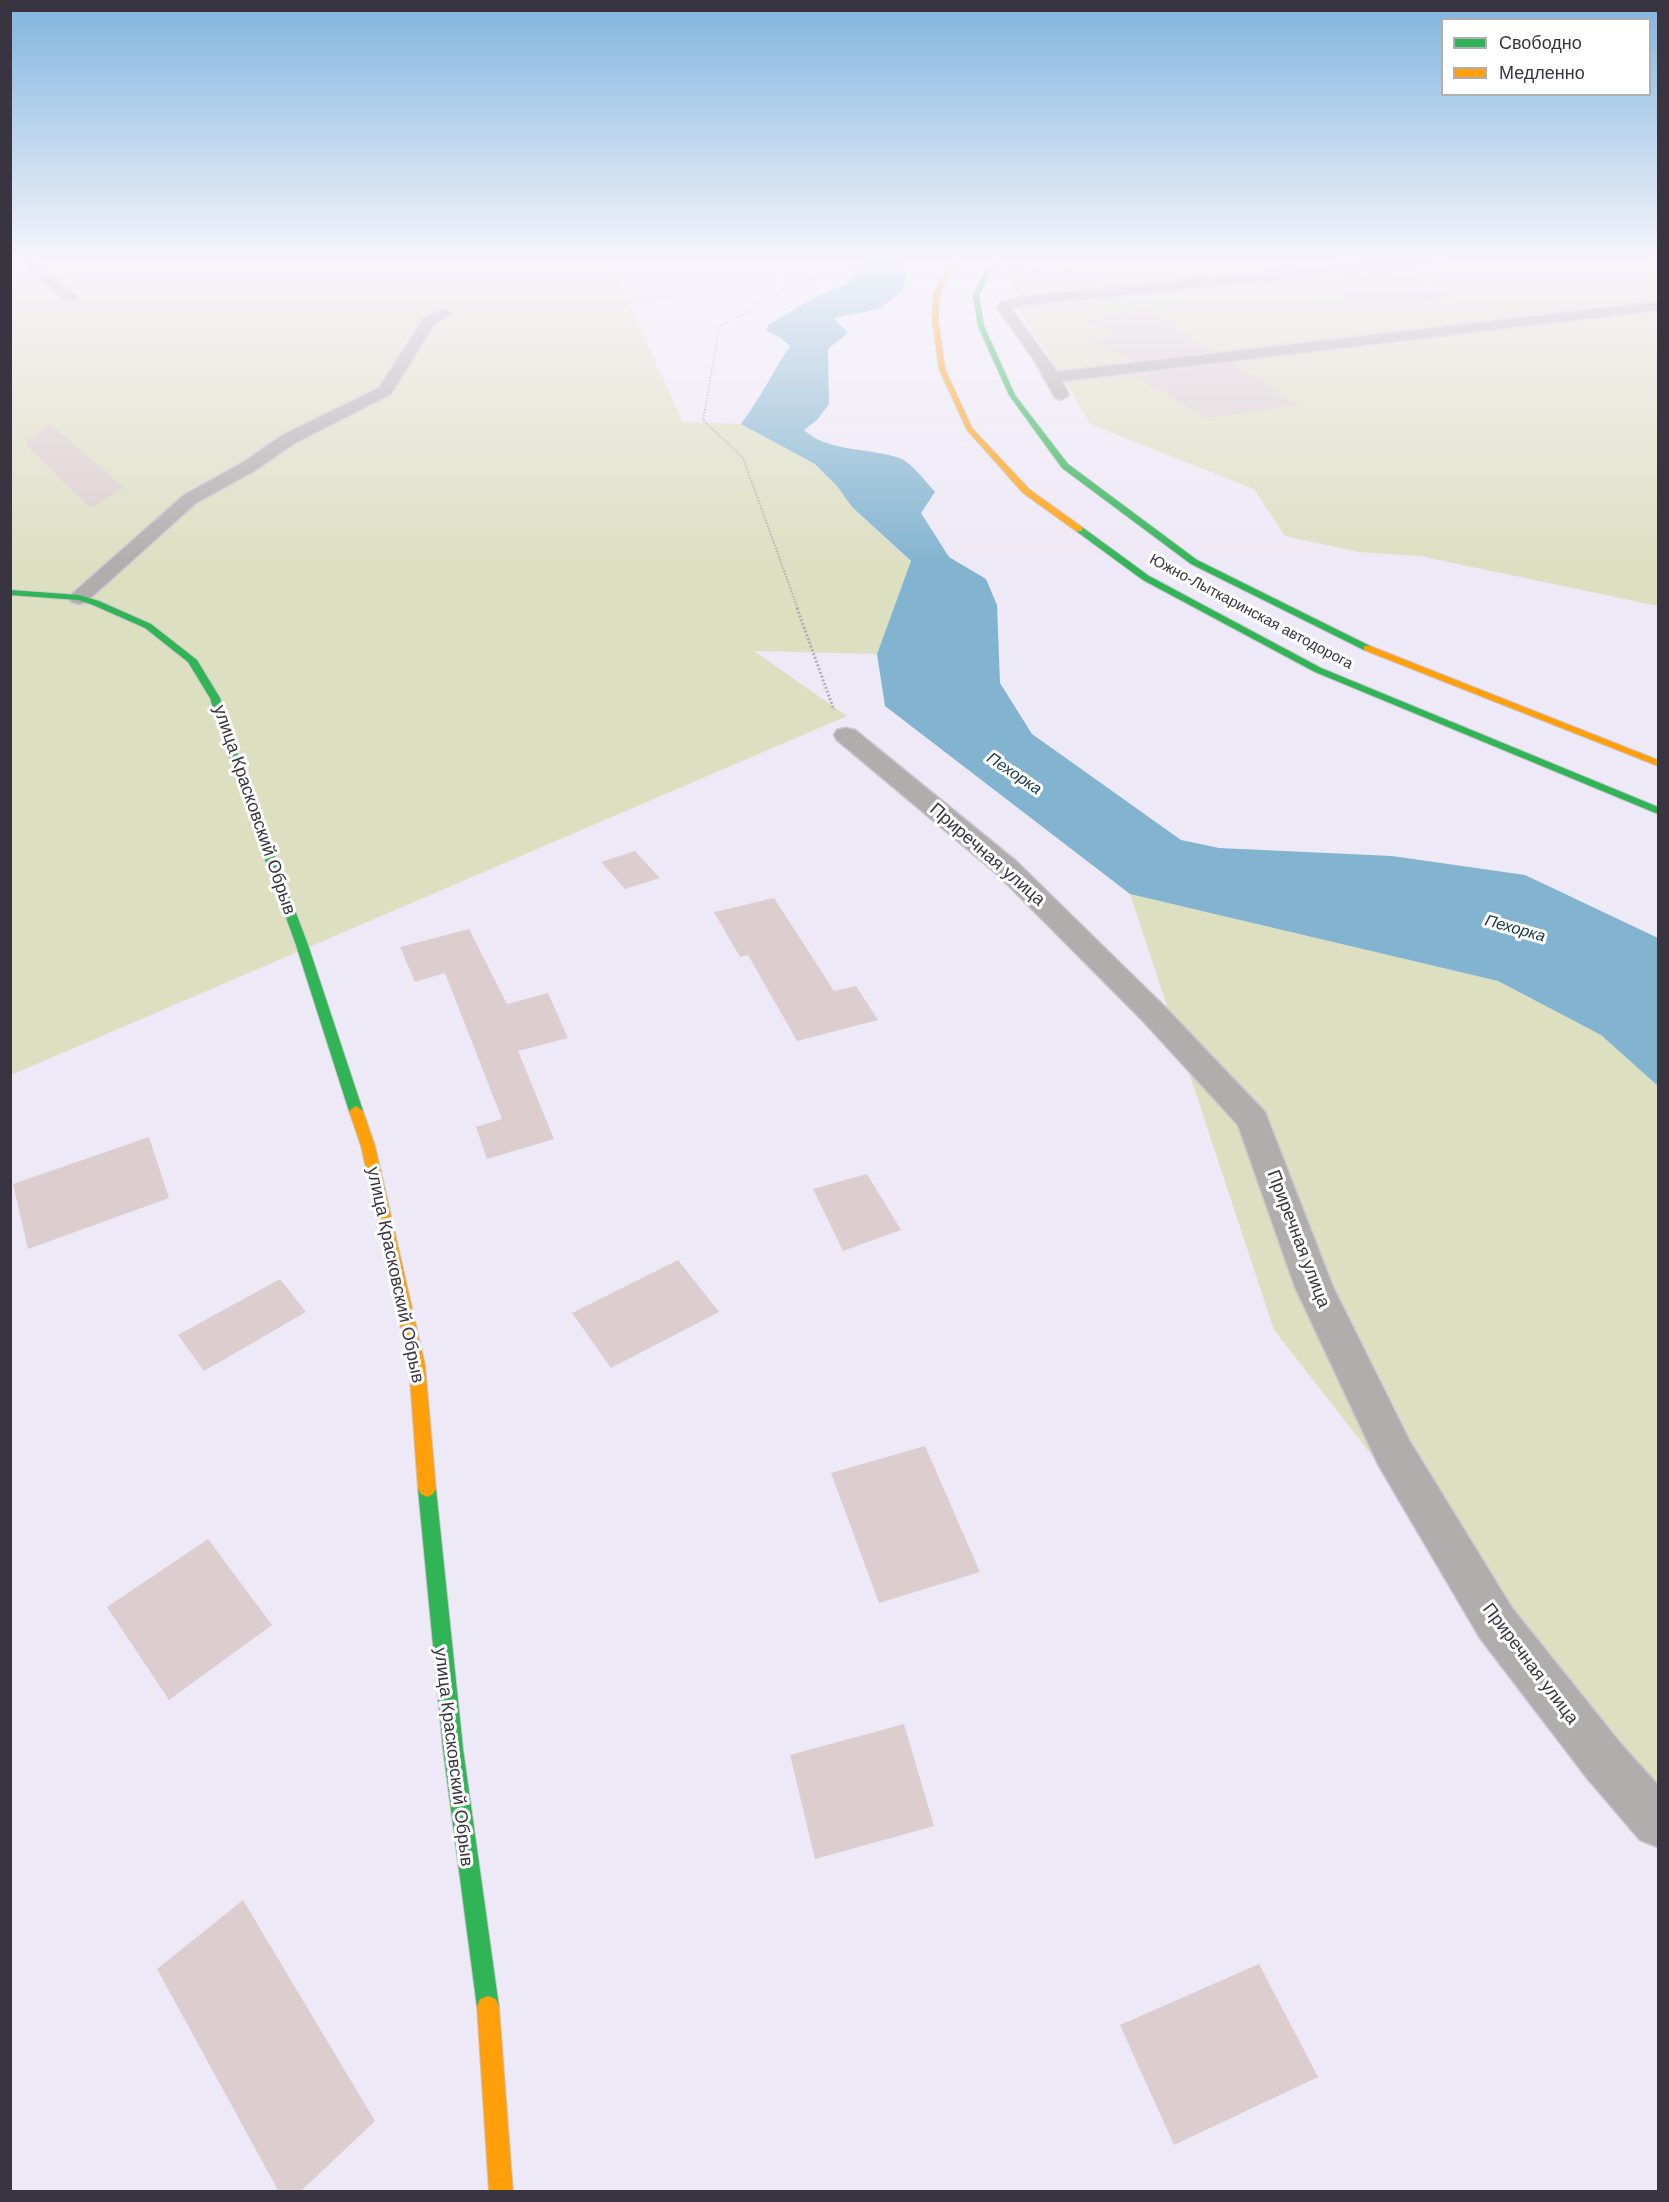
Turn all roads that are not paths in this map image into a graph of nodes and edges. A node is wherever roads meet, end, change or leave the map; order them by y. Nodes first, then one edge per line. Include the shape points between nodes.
1 (404, 361) edge
2 (941, 361) edge
3 (997, 361) edge
4 (1043, 361) edge
5 (1192, 361) edge
6 (1053, 377) junction
7 (1060, 395) dead end
8 (10, 592) edge
9 (79, 598) junction
10 (846, 735) road end
11 (1659, 763) edge
12 (1659, 811) edge
13 (1659, 1822) edge
14 (501, 2192) edge

1 - 9 street via 385,391 289,439 190,499
2 - 12 main road, Южно-Лыткаринская автодорога via 969,429 1026,491 1146,578 1318,670
3 - 11 main road, Южно-Лыткаринская автодорога via 1012,395 1065,466 1194,562 1370,649
4 - 6 street
5 - 6 street
6 - 7 street
8 - 9 main road, улица Красковский Обрыв
9 - 14 main road, улица Красковский Обрыв via 148,626 192,660 215,698 368,1146 417,1365 437,1619 461,1828 490,2019
10 - 13 street, Приречная улица via 1006,867 1155,1015 1253,1120 1314,1287 1394,1453 1496,1623 1604,1761

